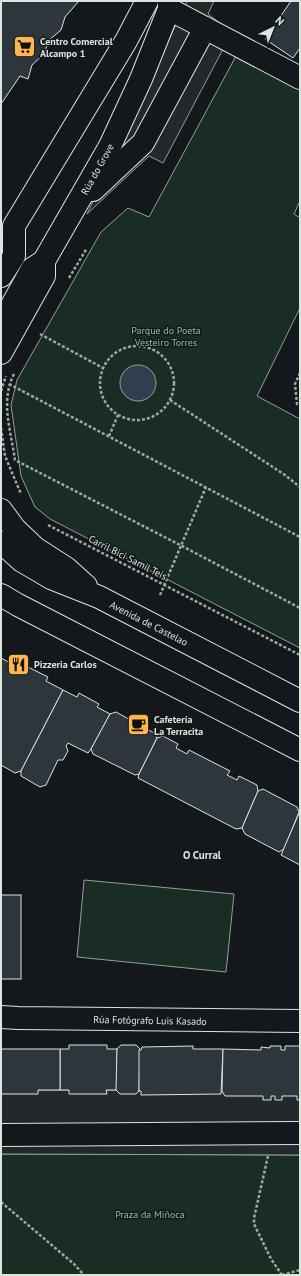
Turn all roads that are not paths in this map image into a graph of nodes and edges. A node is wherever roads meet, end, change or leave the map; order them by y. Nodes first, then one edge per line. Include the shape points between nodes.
1 (147, 1) edge
2 (169, 5) edge
3 (205, 28) junction
4 (300, 78) edge
5 (79, 201) junction
6 (7, 244) edge
7 (44, 261) junction
8 (1, 276) edge
9 (1, 325) edge
10 (1, 353) edge
11 (1, 510) edge
12 (1, 542) edge
13 (99, 597) junction
14 (7, 601) edge
15 (300, 701) edge
16 (300, 750) edge
17 (1, 1017) edge
18 (300, 1021) edge
19 (300, 1133) edge
20 (1, 1134) edge

1 - 6 street via 126,41 14,226
2 - 3 street
2 - 5 street, Rúa do Grove via 141,79 110,146
3 - 4 street
3 - 5 street via 143,143
5 - 7 street, Rúa do Grove
6 - 8 street via 14,256
7 - 9 street, Rúa do Grove via 32,269
7 - 10 street via 44,276
11 - 13 street via 15,529 35,548 66,568
12 - 13 street, Avenida de Castelao via 22,560 51,578
13 - 15 street, Avenida de Castelao
14 - 16 street
17 - 18 street, Rúa Fotógrafo Luis Kasado
19 - 20 street

